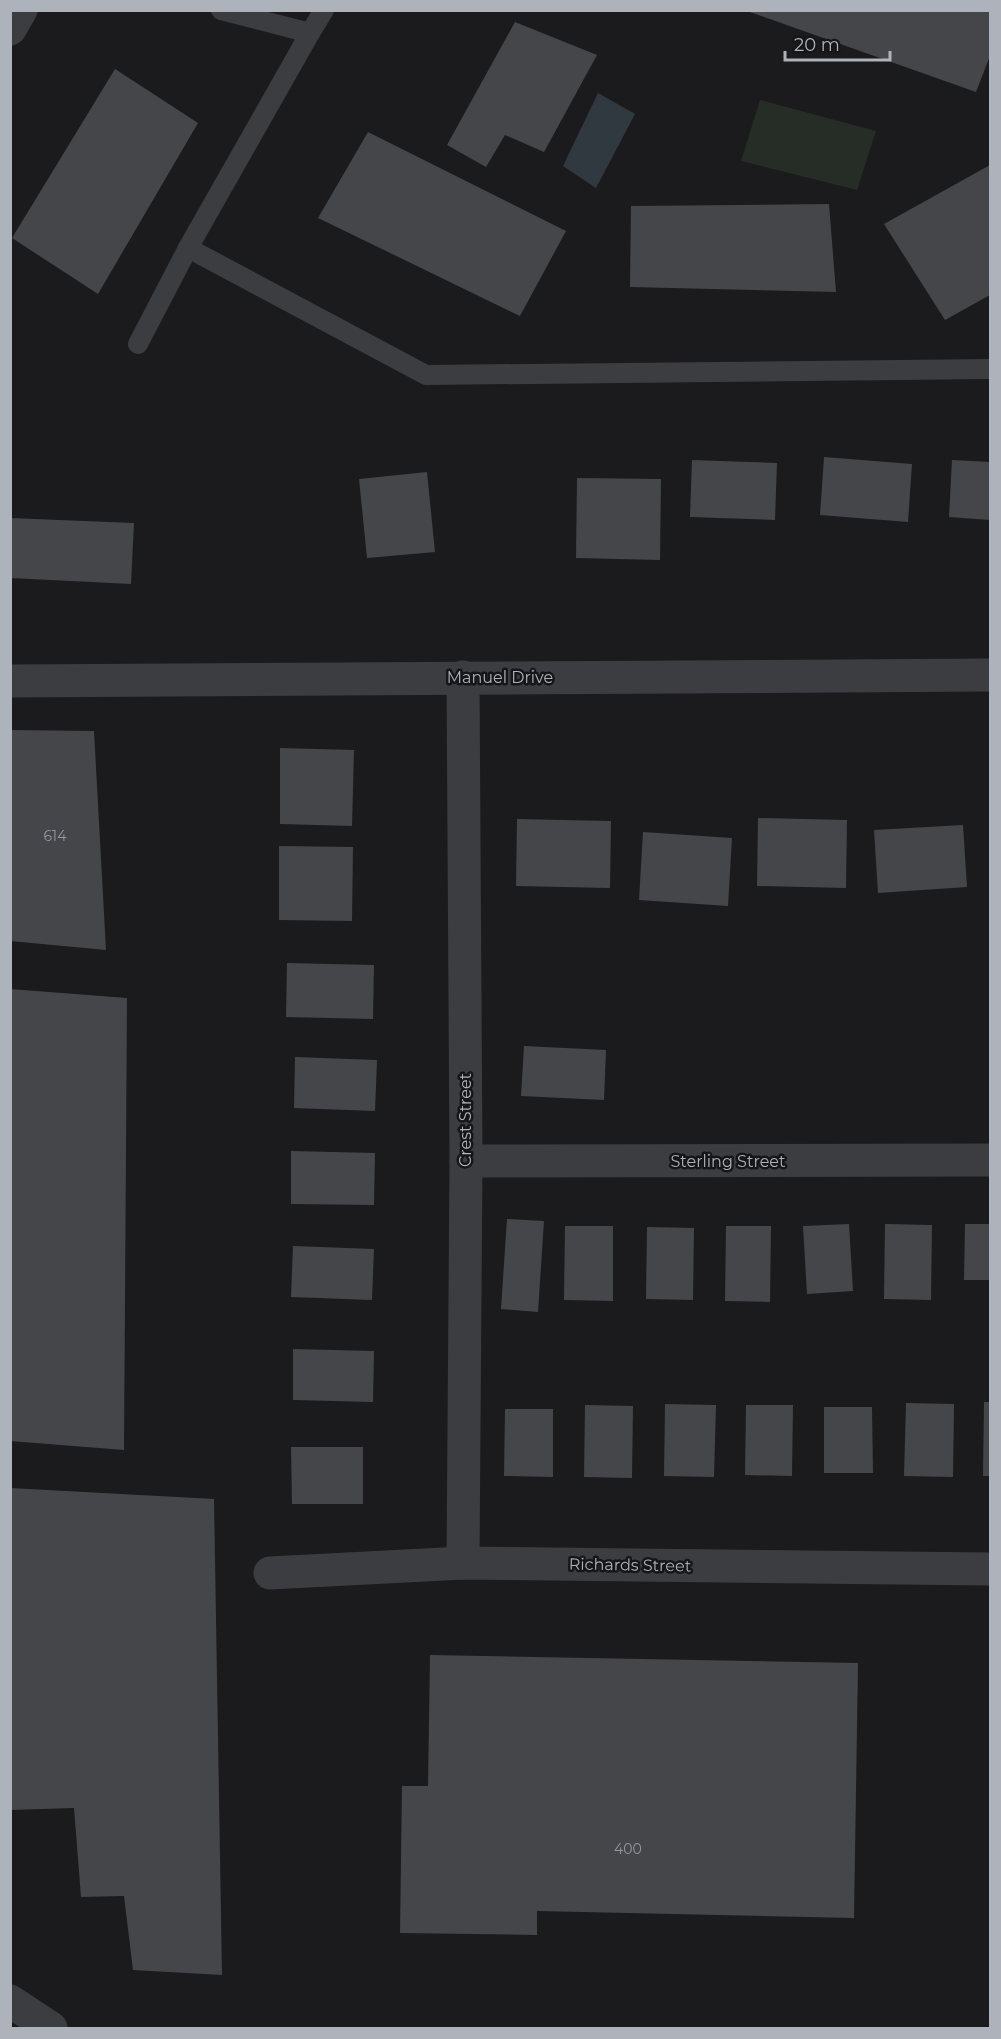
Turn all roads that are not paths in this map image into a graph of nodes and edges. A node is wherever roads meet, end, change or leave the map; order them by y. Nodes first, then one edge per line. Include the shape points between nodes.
1 (21, 10) edge
2 (221, 10) edge
3 (324, 10) edge
4 (10, 29) edge
5 (310, 33) junction
6 (188, 248) junction
7 (138, 344) dead end
8 (990, 369) edge
9 (990, 675) edge
10 (463, 677) junction
11 (10, 681) edge
12 (990, 1160) edge
13 (466, 1161) junction
14 (463, 1563) junction
15 (990, 1569) edge
16 (270, 1573) dead end
17 (10, 2001) edge
18 (51, 2028) edge

1 - 4 street
2 - 5 lane
3 - 5 lane
5 - 6 lane
6 - 7 lane
6 - 8 lane via 426,375
9 - 10 street, Manuel Drive
10 - 11 street, Manuel Drive
10 - 13 street, Crest Street
12 - 13 street, Sterling Street
13 - 14 street, Crest Street
14 - 15 street, Richards Street
14 - 16 street, Richards Street
17 - 18 street

